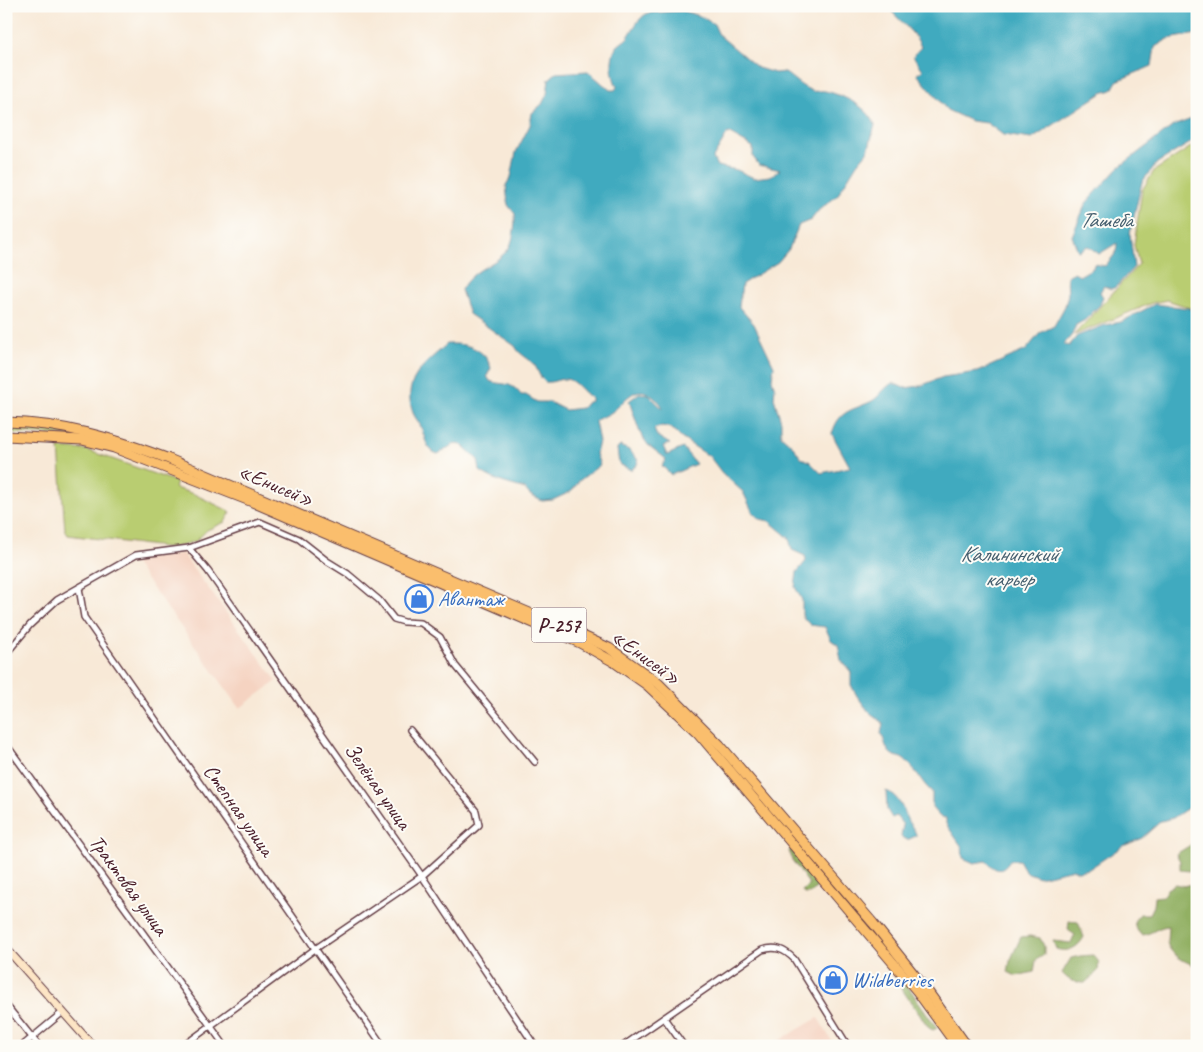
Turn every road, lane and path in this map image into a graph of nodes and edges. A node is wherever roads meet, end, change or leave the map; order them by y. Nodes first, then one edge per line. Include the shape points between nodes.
1 (6, 422) edge
2 (6, 436) edge
3 (189, 548) junction
4 (79, 588) junction
5 (6, 654) edge
6 (410, 730) dead end
7 (6, 744) edge
8 (535, 762) dead end
9 (422, 876) junction
10 (6, 948) edge
11 (315, 949) junction
12 (6, 1005) edge
13 (63, 1012) junction
14 (664, 1018) junction
15 (211, 1026) junction
16 (32, 1038) junction
17 (22, 1046) edge
18 (39, 1046) edge
19 (92, 1046) edge
20 (183, 1046) edge
21 (225, 1046) edge
22 (383, 1046) edge
23 (535, 1046) edge
24 (622, 1046) edge
25 (684, 1046) edge
26 (848, 1046) edge
27 (957, 1046) edge
28 (967, 1046) edge

1 - 28 highway, «Енисей» / Р-257 via 90,432 170,459 549,620 624,658 658,683 720,745 873,924
2 - 27 highway, «Енисей» / Р-257 via 82,440 114,448 250,501 580,643 614,662 647,685 698,733 917,991
3 - 4 street via 136,556
3 - 8 street via 260,522 299,539 379,600 394,619 422,623 440,637 455,665
3 - 9 street, Зелёная улица
4 - 5 street via 46,609
4 - 11 street, Степная улица via 84,617
6 - 9 street via 476,811 479,825
7 - 15 street, Трактовая улица
9 - 11 street
9 - 23 street, Зелёная улица
10 - 13 main road
11 - 15 street
11 - 22 street, Степная улица
12 - 16 street
13 - 16 street
13 - 19 main road
14 - 24 street
14 - 25 street
14 - 26 street via 762,950 773,947 785,950 794,959
15 - 20 street
15 - 21 street, Трактовая улица
16 - 17 street
16 - 18 street

